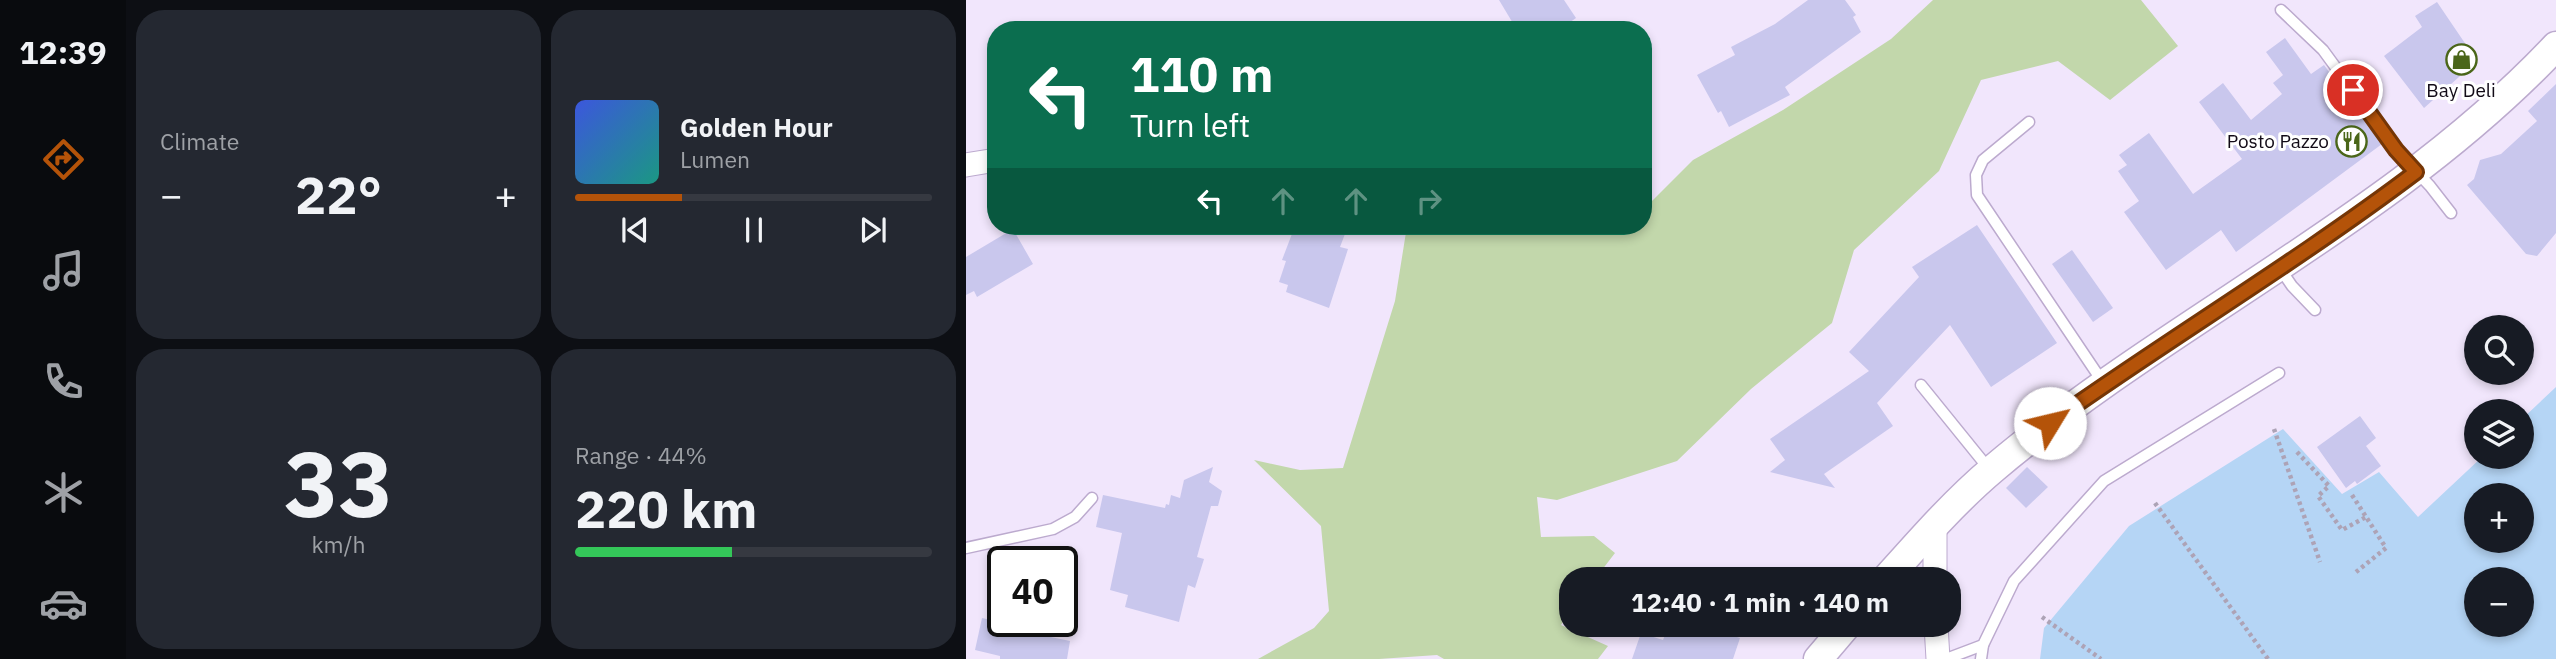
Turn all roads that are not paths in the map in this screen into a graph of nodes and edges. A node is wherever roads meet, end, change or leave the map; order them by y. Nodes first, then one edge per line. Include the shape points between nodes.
1 (2281, 10) dead end
2 (2556, 46) edge
3 (2029, 122) dead end
4 (987, 162) edge
5 (966, 165) edge
6 (2416, 172) junction
7 (2451, 213) dead end
8 (2280, 267) junction
9 (2315, 310) dead end
10 (2279, 373) dead end
11 (2104, 384) junction
12 (1921, 385) dead end
13 (1991, 471) junction
14 (1092, 498) dead end
15 (1935, 524) junction
16 (966, 548) edge
17 (1897, 567) edge
18 (1935, 567) edge
19 (1837, 637) edge
20 (1937, 637) edge
21 (1983, 645) junction
22 (1818, 659) edge
23 (1938, 659) edge
24 (1946, 659) edge
25 (1981, 659) edge

1 - 6 lane via 2323,50
2 - 6 street
3 - 11 lane via 1983,160 1976,175 1977,195
4 - 5 street
6 - 7 lane
6 - 8 street
8 - 9 lane
8 - 11 street
10 - 21 lane via 2104,481 2014,581
11 - 13 street
12 - 13 lane
13 - 15 street
14 - 16 lane via 1075,517 1053,528
15 - 17 street
15 - 18 street
19 - 22 street
20 - 23 street
21 - 24 lane
21 - 25 lane

